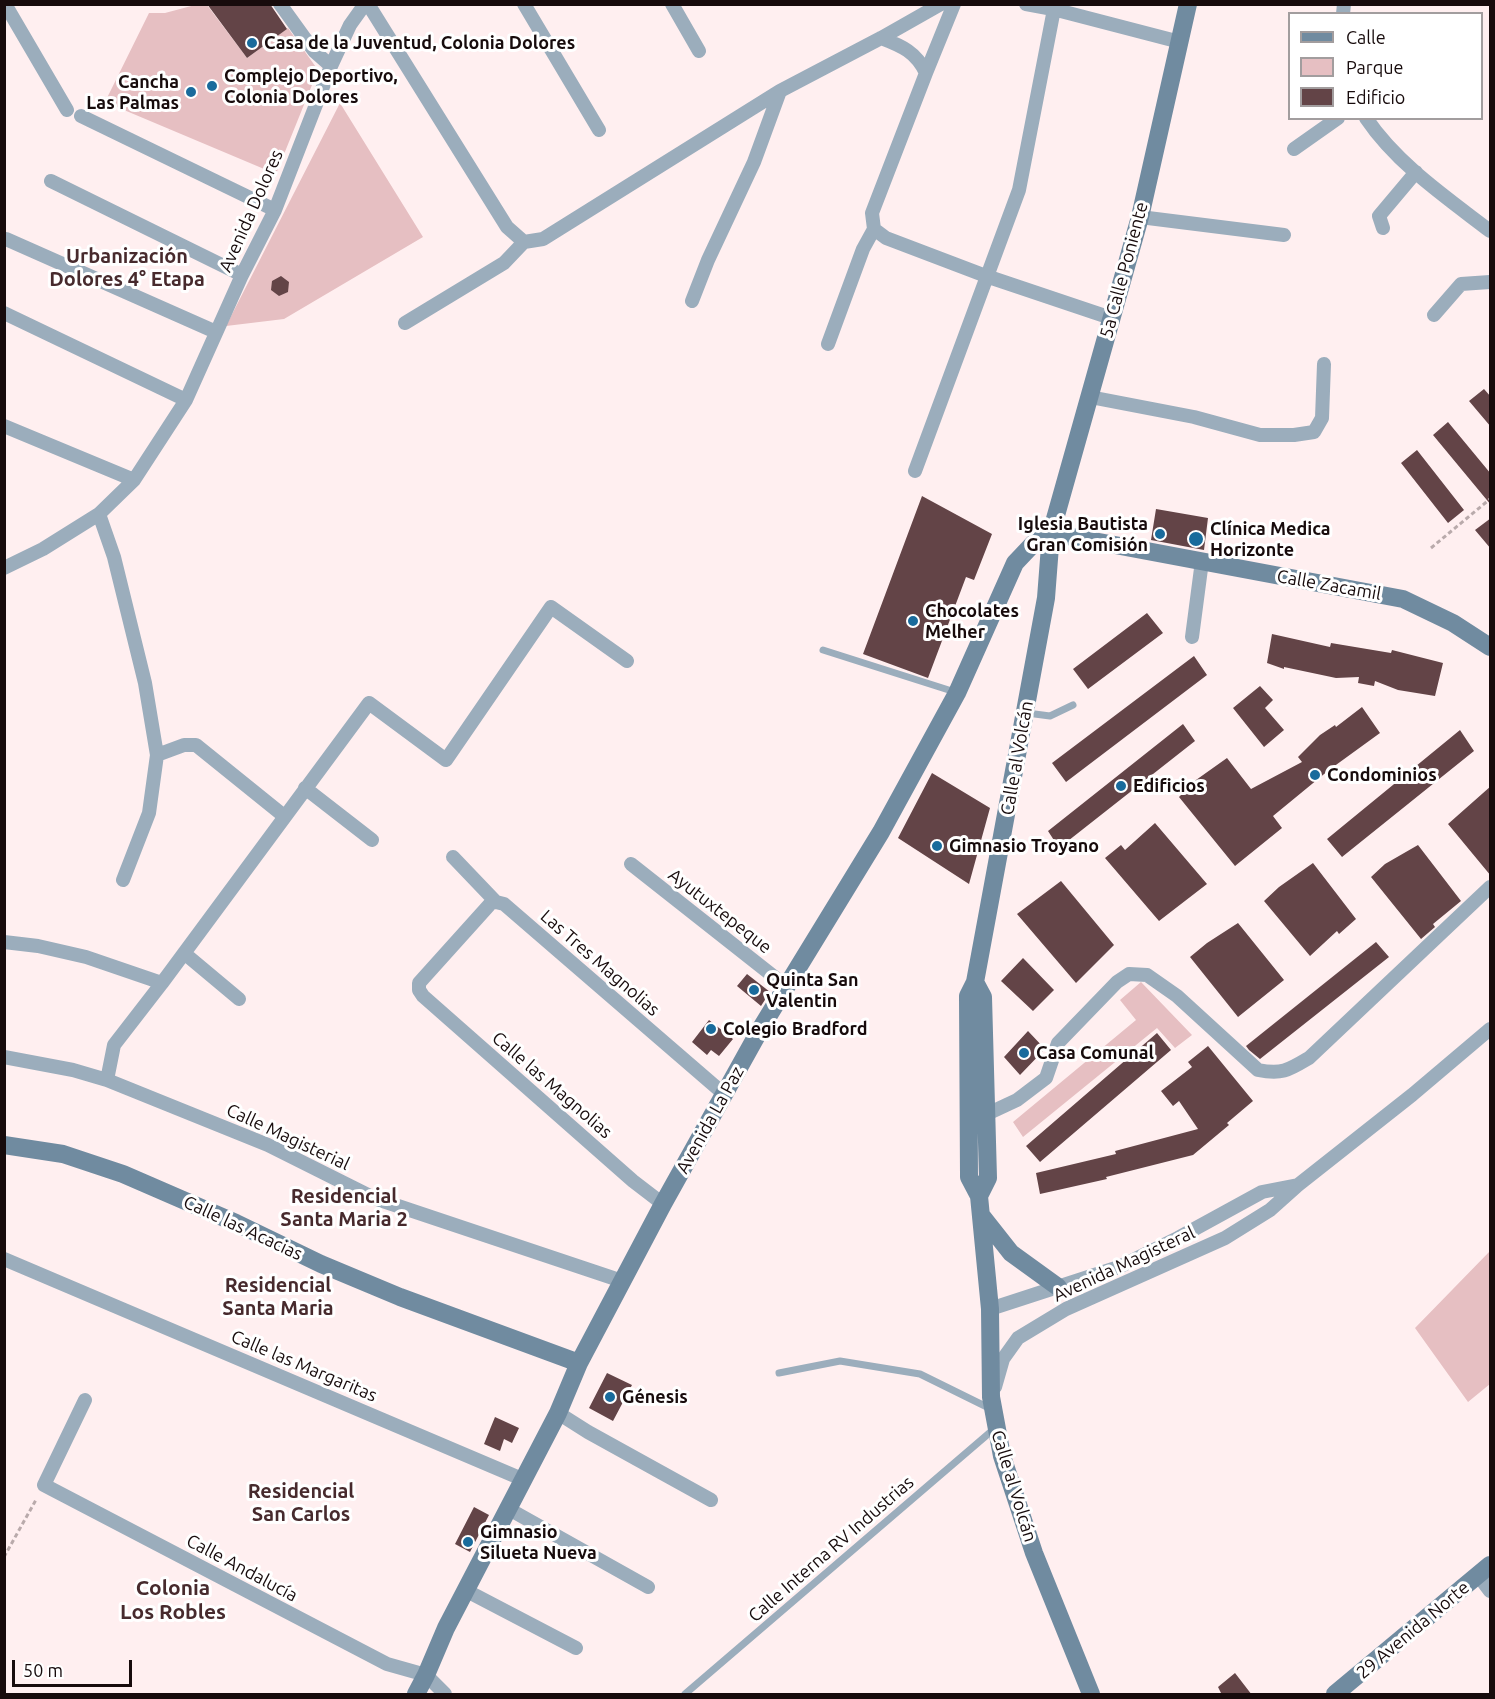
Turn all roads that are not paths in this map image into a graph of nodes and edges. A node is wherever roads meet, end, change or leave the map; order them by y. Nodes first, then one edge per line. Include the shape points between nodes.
1 (5, 4) edge
2 (280, 4) edge
3 (367, 4) edge
4 (524, 4) edge
5 (672, 4) edge
6 (941, 4) edge
7 (954, 4) edge
8 (1026, 4) edge
9 (1188, 4) edge
10 (1054, 7) edge
11 (881, 39) junction
12 (1180, 42) junction
13 (699, 51) dead end
14 (331, 66) junction
15 (926, 73) junction
16 (780, 91) junction
17 (67, 110) dead end
18 (81, 116) dead end
19 (1335, 120) edge
20 (1367, 120) edge
21 (599, 130) dead end
22 (1294, 149) dead end
23 (1416, 172) junction
24 (51, 181) dead end
25 (275, 210) junction
26 (1140, 217) junction
27 (1383, 228) dead end
28 (874, 229) junction
29 (1491, 231) edge
30 (1284, 235) dead end
31 (6, 239) edge
32 (525, 242) junction
33 (242, 275) junction
34 (986, 276) junction
35 (1491, 282) edge
36 (692, 301) dead end
37 (4, 313) edge
38 (1434, 315) dead end
39 (1111, 318) junction
40 (405, 323) dead end
41 (216, 332) junction
42 (828, 344) dead end
43 (1324, 364) dead end
44 (1090, 397) junction
45 (186, 400) junction
46 (4, 426) edge
47 (915, 471) dead end
48 (134, 480) junction
49 (99, 514) junction
50 (1051, 533) junction
51 (1202, 561) junction
52 (4, 568) edge
53 (1192, 637) dead end
54 (1491, 647) edge
55 (823, 650) dead end
56 (627, 661) dead end
57 (957, 693) junction
58 (1073, 705) dead end
59 (1025, 712) junction
60 (157, 755) junction
61 (305, 788) junction
62 (284, 816) junction
63 (372, 840) dead end
64 (453, 857) dead end
65 (631, 864) dead end
66 (123, 880) dead end
67 (1491, 887) edge
68 (496, 902) junction
69 (4, 942) edge
70 (184, 953) junction
71 (975, 982) junction
72 (162, 983) junction
73 (787, 987) junction
74 (238, 999) dead end
75 (1491, 1029) edge
76 (4, 1057) edge
77 (107, 1080) junction
78 (724, 1094) junction
79 (987, 1114) junction
80 (4, 1145) edge
81 (1298, 1185) junction
82 (979, 1196) junction
83 (663, 1204) junction
84 (980, 1214) junction
85 (4, 1259) edge
86 (622, 1281) junction
87 (1058, 1287) junction
88 (990, 1309) junction
89 (1066, 1309) junction
90 (579, 1363) junction
91 (779, 1373) dead end
92 (85, 1400) dead end
93 (993, 1412) junction
94 (558, 1413) junction
95 (522, 1479) junction
96 (711, 1500) dead end
97 (507, 1508) junction
98 (1484, 1570) edge
99 (648, 1587) dead end
100 (465, 1590) junction
101 (1491, 1591) edge
102 (576, 1648) dead end
103 (426, 1675) junction
104 (416, 1695) edge
105 (445, 1695) edge
106 (685, 1695) edge
107 (1091, 1695) edge
108 (1335, 1695) edge

1 - 17 street
2 - 14 street via 314,51
3 - 14 street, Avenida Dolores via 350,25
3 - 32 street via 507,227
4 - 21 street
5 - 13 street
6 - 11 street
7 - 15 street
8 - 10 street
9 - 12 street, 5a Calle Poniente
10 - 12 street
10 - 34 street via 1019,190
11 - 15 street via 912,51
11 - 16 street
12 - 26 street, 5a Calle Poniente
14 - 25 street, Avenida Dolores
15 - 28 street via 872,213
16 - 32 street via 543,239
16 - 36 street via 754,162
18 - 25 street
19 - 22 street
20 - 23 street
23 - 27 street via 1379,216
23 - 29 street
24 - 33 street
25 - 33 street, Avenida Dolores
26 - 30 street
26 - 39 street, 5a Calle Poniente
28 - 34 street via 886,238
28 - 42 street
31 - 41 street
32 - 40 street via 504,263
33 - 41 street, Avenida Dolores
34 - 39 street
34 - 47 street
35 - 38 street via 1461,284
37 - 45 street
39 - 44 street, 5a Calle Poniente
41 - 45 street, Avenida Dolores
43 - 44 street via 1322,418 1314,432 1294,435 1260,435 1194,417
44 - 50 street, 5a Calle Poniente
45 - 48 street, Avenida Dolores
46 - 48 street
48 - 49 street, Avenida Dolores
49 - 52 street, Avenida Dolores
49 - 60 street via 146,683
50 - 51 street, Calle Zacamil
50 - 57 street, Avenida La Paz via 1033,544 1015,563
50 - 59 street, Calle al Volcán via 1046,598
51 - 53 street
51 - 54 street, Calle Zacamil via 1403,598
55 - 57 lane
56 - 61 street via 551,607 446,760 369,703
57 - 73 street, Avenida La Paz via 881,832
58 - 59 lane via 1050,716
59 - 71 street, Calle al Volcán
60 - 62 street via 196,745
60 - 66 street via 149,813
61 - 62 street
61 - 63 street
62 - 70 street
64 - 68 street, Las Tres Magnolias
65 - 73 street, Ayutuxtepeque
67 - 79 street via 1309,1058 1289,1070 1276,1074 1258,1070 1177,996 1147,975 1129,974 1058,1043 1046,1078 1017,1100
68 - 78 street, Las Tres Magnolias via 504,904
68 - 83 street, Calle las Magnolias via 490,903 419,983 419,990
69 - 72 street via 86,957
70 - 72 street
70 - 74 street
71 - 79 street, Calle al Volcán via 983,997
71 - 82 street, Calle al Volcán via 968,996 969,1178
72 - 77 street via 114,1045
73 - 78 street, Avenida La Paz
75 - 81 street, Avenida Magisteral
76 - 77 street, Calle Magisterial
77 - 86 street, Calle Magisterial via 268,1144 374,1198
78 - 83 street, Avenida La Paz
79 - 82 street, Calle al Volcán via 988,1178
80 - 90 street, Calle las Acacias via 63,1154 123,1174 400,1297
81 - 87 street, Avenida Magisteral via 1262,1192 1119,1267
81 - 89 street, Avenida Magisteral via 1270,1210 1225,1238
82 - 84 street, Calle al Volcán
83 - 86 street, Avenida La Paz
84 - 87 street via 1011,1253
84 - 88 street, Calle al Volcán
85 - 95 street, Calle las Margaritas
86 - 90 street, Avenida La Paz
87 - 88 street, Avenida Magisteral
87 - 89 street
88 - 93 street, Calle al Volcán
89 - 93 street, Avenida Magisteral via 1018,1338 1009,1348 1003,1359
90 - 94 street, Avenida La Paz
91 - 93 lane via 840,1361 920,1374
92 - 103 street, Calle Andalucía via 44,1485 387,1664
93 - 106 lane, Calle Interna RV Industrias
93 - 107 street, Calle al Volcán via 1002,1456 1034,1553
94 - 95 street, Avenida La Paz
94 - 96 street
95 - 97 street, Avenida La Paz
97 - 99 street
97 - 100 street, Avenida La Paz
98 - 101 street
98 - 108 street, 29 Avenida Norte
100 - 102 street
100 - 103 street, Avenida La Paz
103 - 104 street, Avenida La Paz
103 - 105 street

